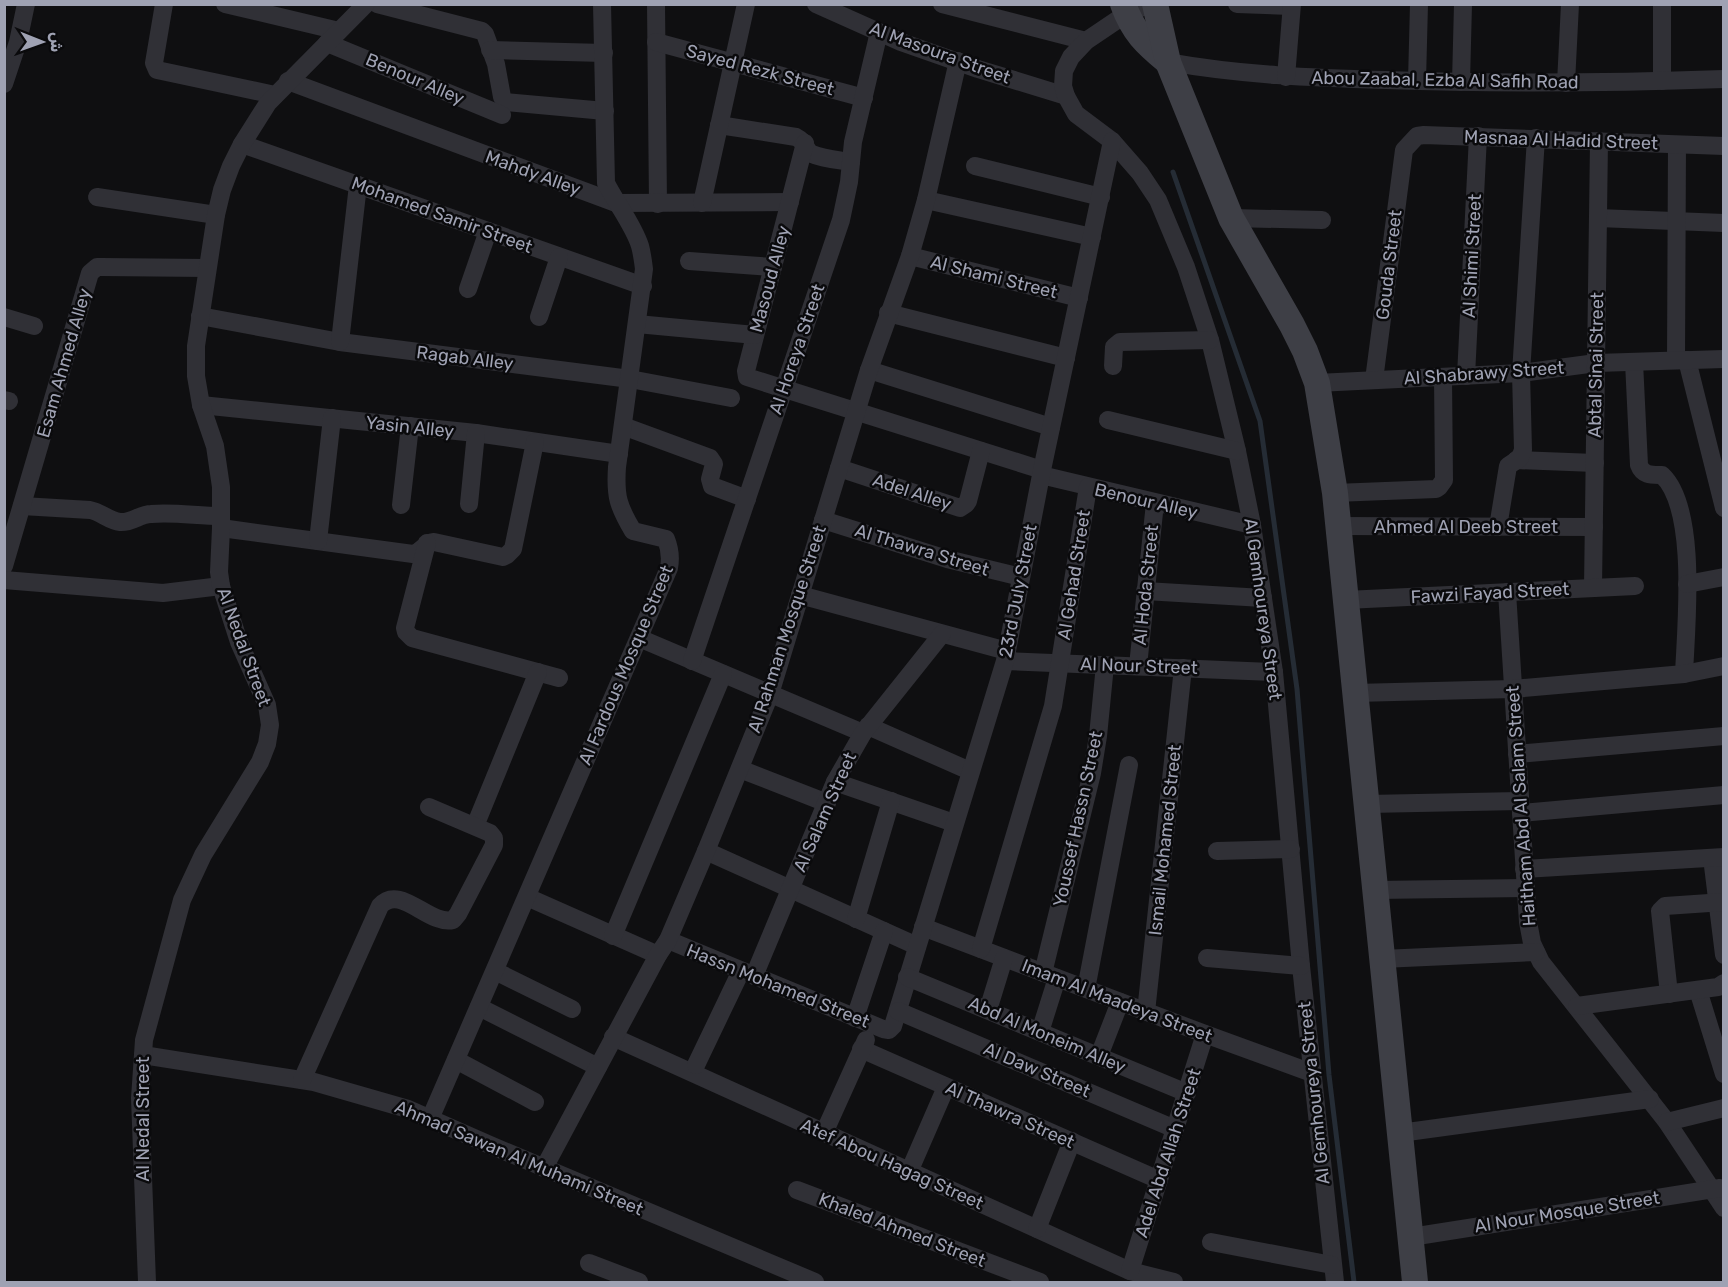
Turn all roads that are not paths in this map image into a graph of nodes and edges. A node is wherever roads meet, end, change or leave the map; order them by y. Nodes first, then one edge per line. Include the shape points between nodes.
1 (26, 4) edge
2 (164, 4) edge
3 (225, 4) edge
4 (366, 4) edge
5 (377, 4) edge
6 (602, 4) edge
7 (656, 4) edge
8 (746, 4) edge
9 (816, 4) edge
10 (942, 4) edge
11 (1153, 4) edge
12 (1237, 4) edge
13 (1419, 4) edge
14 (1464, 4) edge
15 (1570, 4) edge
16 (1662, 4) edge
17 (1291, 5) edge
18 (255, 8) edge
19 (1125, 9) edge
20 (879, 32) junction
21 (333, 37) junction
22 (1086, 41) junction
23 (656, 42) junction
24 (490, 50) junction
25 (604, 53) junction
26 (958, 61) junction
27 (733, 62) junction
28 (1168, 62) junction
29 (1286, 77) junction
30 (1724, 78) edge
31 (288, 81) junction
32 (1417, 81) junction
33 (1662, 81) junction
34 (1461, 82) junction
35 (1566, 83) junction
36 (4, 84) edge
37 (275, 95) junction
38 (1066, 96) junction
39 (864, 98) junction
40 (605, 111) junction
41 (502, 116) dead end
42 (719, 124) junction
43 (1478, 136) junction
44 (1536, 138) junction
45 (1112, 141) junction
46 (1599, 141) junction
47 (805, 143) junction
48 (242, 144) junction
49 (1677, 145) junction
50 (1724, 146) edge
51 (1404, 150) joint
52 (851, 162) junction
53 (975, 166) dead end
54 (358, 185) junction
55 (97, 197) dead end
56 (1101, 197) junction
57 (926, 200) junction
58 (790, 202) junction
59 (616, 203) junction
60 (702, 203) junction
61 (658, 204) junction
62 (216, 215) junction
63 (1231, 218) junction
64 (1598, 218) junction
65 (1322, 220) dead end
66 (1677, 221) junction
67 (1724, 224) edge
68 (488, 231) junction
69 (1092, 237) junction
70 (910, 256) junction
71 (559, 257) junction
72 (689, 261) dead end
73 (773, 267) junction
74 (207, 268) junction
75 (643, 286) junction
76 (468, 289) dead end
77 (1079, 298) junction
78 (888, 313) junction
79 (200, 316) junction
80 (4, 317) edge
81 (539, 317) dead end
82 (637, 324) junction
83 (34, 326) dead end
84 (756, 335) junction
85 (1210, 340) junction
86 (340, 342) junction
87 (1066, 358) junction
88 (1724, 359) edge
89 (1682, 360) junction
90 (1634, 362) junction
91 (1596, 363) junction
92 (1113, 366) dead end
93 (869, 370) junction
94 (1521, 373) junction
95 (1467, 376) junction
96 (1443, 377) junction
97 (630, 379) junction
98 (1374, 380) junction
99 (1317, 383) junction
100 (784, 389) junction
101 (731, 398) dead end
102 (201, 405) junction
103 (856, 412) junction
104 (332, 418) junction
105 (1108, 420) dead end
106 (410, 426) junction
107 (623, 426) junction
108 (1051, 427) junction
109 (476, 434) junction
110 (535, 442) junction
111 (981, 451) junction
112 (1237, 451) junction
113 (619, 454) junction
114 (1516, 460) junction
115 (1595, 463) junction
116 (839, 468) junction
117 (1041, 472) junction
118 (1088, 487) junction
119 (1335, 493) junction
120 (747, 499) junction
121 (1155, 503) junction
122 (469, 504) dead end
123 (401, 505) dead end
124 (22, 506) junction
125 (1724, 508) edge
126 (823, 520) junction
127 (221, 522) junction
128 (1252, 525) junction
129 (1338, 526) junction
130 (1498, 527) junction
131 (1594, 527) junction
132 (318, 542) junction
133 (427, 543) junction
134 (4, 566) edge
135 (1021, 577) junction
136 (1724, 577) edge
137 (4, 580) edge
138 (1687, 584) junction
139 (221, 585) junction
140 (1635, 586) dead end
141 (1593, 588) junction
142 (1145, 591) junction
143 (1507, 592) junction
144 (800, 595) junction
145 (1263, 598) junction
146 (1346, 600) junction
147 (942, 634) junction
148 (639, 638) junction
149 (1006, 656) junction
150 (692, 661) junction
151 (1060, 663) junction
152 (1106, 665) junction
153 (1138, 666) junction
154 (1724, 666) edge
155 (1183, 668) junction
156 (538, 672) junction
157 (1274, 672) junction
158 (723, 674) junction
159 (1684, 674) junction
160 (559, 678) dead end
161 (1513, 689) junction
162 (1355, 693) junction
163 (770, 694) junction
164 (865, 730) junction
165 (1724, 736) edge
166 (1517, 754) junction
167 (1129, 765) dead end
168 (740, 768) junction
169 (970, 771) junction
170 (835, 783) junction
171 (1724, 795) edge
172 (891, 801) junction
173 (826, 803) junction
174 (1366, 804) junction
175 (429, 807) dead end
176 (1520, 807) junction
177 (954, 823) junction
178 (475, 826) junction
179 (1291, 849) junction
180 (706, 851) junction
181 (1218, 851) dead end
182 (1718, 857) edge
183 (1524, 869) junction
184 (1526, 888) junction
185 (791, 889) junction
186 (1375, 890) junction
187 (527, 897) junction
188 (1720, 902) edge
189 (856, 919) junction
190 (923, 927) junction
191 (884, 931) junction
192 (613, 936) junction
193 (917, 946) junction
194 (663, 947) junction
195 (981, 949) junction
196 (1536, 952) junction
197 (1724, 956) edge
198 (1004, 958) junction
199 (1207, 958) dead end
200 (1382, 959) junction
201 (1301, 966) junction
202 (495, 971) junction
203 (748, 973) junction
204 (1050, 975) junction
205 (907, 977) junction
206 (1724, 983) edge
207 (1086, 989) junction
208 (1698, 990) junction
209 (1669, 994) junction
210 (1120, 1002) junction
211 (1577, 1006) junction
212 (479, 1007) junction
213 (572, 1009) dead end
214 (987, 1010) junction
215 (898, 1011) junction
216 (1146, 1012) junction
217 (855, 1018) junction
218 (880, 1027) junction
219 (1040, 1032) junction
220 (1205, 1034) junction
221 (614, 1037) junction
222 (861, 1050) junction
223 (143, 1055) junction
224 (1099, 1056) junction
225 (456, 1060) junction
226 (696, 1065) dead end
227 (598, 1066) junction
228 (1312, 1073) junction
229 (1724, 1074) edge
230 (302, 1080) junction
231 (946, 1087) junction
232 (1187, 1093) junction
233 (1650, 1099) junction
234 (535, 1102) dead end
235 (1724, 1108) edge
236 (430, 1119) junction
237 (1667, 1122) junction
238 (1175, 1129) junction
239 (824, 1133) junction
240 (1400, 1133) junction
241 (1072, 1142) junction
242 (544, 1168) junction
243 (909, 1172) junction
244 (1159, 1180) junction
245 (1717, 1188) edge
246 (797, 1190) dead end
247 (1724, 1208) edge
248 (1037, 1229) junction
249 (1411, 1237) junction
250 (1211, 1242) dead end
251 (590, 1263) dead end
252 (1130, 1271) junction
253 (1333, 1274) edge
254 (147, 1282) edge
255 (639, 1282) edge
256 (815, 1282) edge
257 (1040, 1282) edge
258 (1174, 1282) edge
259 (1415, 1282) edge

1 - 36 street
2 - 37 street via 154,63 157,70
3 - 18 street, Benour Alley
4 - 21 street, Al Nedal Street
5 - 24 street via 478,29
6 - 25 street, Al Fardous Mosque Street
7 - 23 street
8 - 27 street
9 - 20 street, Al Masoura Street
10 - 22 street
11 - 19 street
11 - 28 main road
12 - 17 street
13 - 32 street
14 - 34 street
15 - 35 street
16 - 33 street
17 - 29 street
18 - 21 street, Benour Alley
19 - 22 street
19 - 28 main road via 1145,43
20 - 26 street, Al Masoura Street
20 - 39 street, Al Horeya Street
21 - 31 street, Al Nedal Street
21 - 41 street, Benour Alley
22 - 38 street via 1064,71
23 - 27 street, Sayed Rezk Street
23 - 61 street
24 - 25 street
24 - 40 street via 506,102
25 - 40 street, Al Fardous Mosque Street
26 - 38 street, Al Masoura Street
26 - 57 street, Al Rahman Mosque Street
27 - 39 street, Sayed Rezk Street
27 - 42 street
28 - 29 street, Abou Zaabal, Ezba Al Safih Road
28 - 63 main road
29 - 32 street, Abou Zaabal, Ezba Al Safih Road
30 - 33 street, Abou Zaabal, Ezba Al Safih Road
31 - 37 street, Al Nedal Street
31 - 59 street, Mahdy Alley
32 - 34 street, Abou Zaabal, Ezba Al Safih Road
33 - 35 street, Abou Zaabal, Ezba Al Safih Road
34 - 35 street, Abou Zaabal, Ezba Al Safih Road
37 - 48 street, Al Nedal Street
38 - 45 street, Al Gemhoureya Street via 1076,114
39 - 52 street, Al Horeya Street
40 - 59 street, Al Fardous Mosque Street via 606,183
42 - 47 street via 796,137
42 - 60 street
43 - 44 street, Masnaa Al Hadid Street
43 - 51 street, Masnaa Al Hadid Street via 1417,136
43 - 95 street, Al Shimi Street
44 - 46 street, Masnaa Al Hadid Street
44 - 94 street
45 - 56 street, 23rd July Street
45 - 85 street, Al Gemhoureya Street via 1158,200
46 - 49 street, Masnaa Al Hadid Street
46 - 64 street, Abtal Sinai Street
47 - 52 street via 813,155
47 - 58 street, Masoud Alley
48 - 54 street, Mohamed Samir Street
48 - 62 street, Al Nedal Street
49 - 50 street, Masnaa Al Hadid Street
49 - 66 street
51 - 98 street, Gouda Street
52 - 100 street, Al Horeya Street via 841,220
53 - 56 street
54 - 68 street, Mohamed Samir Street
54 - 86 street
55 - 62 street
56 - 69 street, 23rd July Street
57 - 69 street
57 - 70 street, Al Rahman Mosque Street
58 - 60 street, Mahdy Alley
58 - 73 street, Masoud Alley
59 - 61 street, Mahdy Alley
59 - 75 street, Al Fardous Mosque Street via 640,244
60 - 61 street, Mahdy Alley
62 - 74 street, Al Nedal Street
63 - 65 street
63 - 99 main road via 1292,325
64 - 66 street
64 - 91 street, Abtal Sinai Street
66 - 67 street
66 - 89 street
68 - 71 street, Mohamed Samir Street
68 - 76 street
69 - 77 street, 23rd July Street
70 - 77 street, Al Shami Street
70 - 78 street, Al Rahman Mosque Street
71 - 75 street, Mohamed Samir Street
71 - 81 street
72 - 73 street
73 - 84 street, Masoud Alley
74 - 79 street, Al Nedal Street
74 - 124 street, Esam Ahmed Alley via 97,267 90,273
75 - 82 street, Al Fardous Mosque Street
77 - 87 street, 23rd July Street
78 - 87 street
78 - 93 street, Al Rahman Mosque Street
79 - 86 street, Ragab Alley
79 - 102 street, Al Nedal Street via 196,376
80 - 83 street
82 - 84 street
82 - 97 street, Al Fardous Mosque Street
84 - 100 street, Masoud Alley via 747,377
85 - 92 street via 1120,342 1114,347
85 - 112 street, Al Gemhoureya Street
86 - 97 street, Ragab Alley
87 - 108 street, 23rd July Street
88 - 89 street, Al Shabrawy Street
89 - 90 street, Al Shabrawy Street
89 - 125 street
90 - 91 street, Al Shabrawy Street
90 - 138 street via 1639,465 1645,474 1662,475 1671,485 1686,543
91 - 94 street, Al Shabrawy Street
91 - 115 street, Abtal Sinai Street
93 - 103 street, Al Rahman Mosque Street
93 - 108 street
94 - 95 street, Al Shabrawy Street
94 - 114 street via 1523,450
95 - 96 street, Al Shabrawy Street
96 - 98 street, Al Shabrawy Street
96 - 119 street via 1444,480 1439,487
97 - 101 street, Ragab Alley
97 - 107 street, Al Fardous Mosque Street
98 - 99 street, Al Shabrawy Street
99 - 119 main road
100 - 103 street, Benour Alley
100 - 120 street, Al Horeya Street
102 - 104 street, Yasin Alley
102 - 127 street, Al Nedal Street via 215,446
103 - 111 street, Benour Alley
103 - 116 street, Al Rahman Mosque Street
104 - 106 street, Yasin Alley
104 - 132 street
105 - 112 street
106 - 109 street, Yasin Alley
106 - 123 street
107 - 113 street, Al Fardous Mosque Street
107 - 120 street via 710,458 714,464 712,486
108 - 117 street, 23rd July Street
109 - 110 street, Yasin Alley
109 - 122 street
110 - 113 street, Yasin Alley
110 - 133 street via 511,553 499,557
111 - 116 street, Adel Alley via 968,501 960,508
111 - 117 street, Benour Alley
112 - 128 street, Al Gemhoureya Street
113 - 148 street, Al Fardous Mosque Street via 616,490 621,512 633,531 666,539 670,548 669,568
114 - 115 street
114 - 130 street via 1507,470
115 - 131 street, Abtal Sinai Street
116 - 126 street, Al Rahman Mosque Street
117 - 118 street, Benour Alley
117 - 135 street, 23rd July Street
118 - 121 street, Benour Alley
118 - 151 street, Al Gehad Street
119 - 129 main road
120 - 150 street, Al Horeya Street
121 - 128 street, Benour Alley
121 - 142 street, Al Hoda Street
124 - 127 street via 90,510 120,522 148,514
124 - 134 street, Esam Ahmed Alley
126 - 135 street, Al Thawra Street
126 - 144 street, Al Rahman Mosque Street
127 - 132 street
127 - 139 street, Al Nedal Street
128 - 145 street, Al Gemhoureya Street
129 - 130 street, Ahmed Al Deeb Street
129 - 146 main road
130 - 131 street, Ahmed Al Deeb Street
131 - 141 street, Abtal Sinai Street
132 - 133 street via 413,554
133 - 156 street via 405,628 409,635
135 - 149 street, 23rd July Street
136 - 138 street
137 - 139 street via 163,593
138 - 159 street
139 - 223 street, Al Nedal Street via 239,642 267,705 267,744 203,855 182,900
140 - 141 street, Fawzi Fayad Street
141 - 143 street, Fawzi Fayad Street
142 - 145 street
142 - 153 street, Al Hoda Street
143 - 146 street, Fawzi Fayad Street
143 - 161 street, Haitham Abd Al Salam Street
144 - 147 street, Al Nour Street
144 - 163 street, Al Rahman Mosque Street
145 - 157 street, Al Gemhoureya Street
146 - 162 main road
147 - 149 street, Al Nour Street
147 - 164 street, Al Salam Street
148 - 150 street
148 - 187 street, Al Fardous Mosque Street
149 - 151 street, Al Nour Street
149 - 169 street, 23rd July Street
150 - 158 street
151 - 152 street, Al Nour Street
151 - 195 street, Al Gehad Street via 1053,706
152 - 153 street, Al Nour Street
152 - 204 street, Youssef Hassn Street via 1092,773
153 - 155 street, Al Nour Street
154 - 159 street
155 - 157 street, Al Nour Street
155 - 216 street, Ismail Mohamed Street
156 - 160 street
156 - 178 street
157 - 179 street, Al Gemhoureya Street
158 - 163 street
158 - 192 street
159 - 161 street
161 - 162 street
161 - 166 street, Haitham Abd Al Salam Street
162 - 174 main road
163 - 164 street
163 - 168 street, Al Rahman Mosque Street
164 - 169 street
164 - 170 street, Al Salam Street
165 - 166 street
166 - 176 street, Haitham Abd Al Salam Street
167 - 207 street
168 - 173 street
168 - 180 street, Al Rahman Mosque Street
169 - 177 street, 23rd July Street
170 - 172 street
170 - 173 street, Al Salam Street
171 - 176 street
172 - 177 street
172 - 189 street
173 - 185 street, Al Salam Street
174 - 176 street
174 - 186 main road
175 - 178 street
176 - 183 street, Haitham Abd Al Salam Street
177 - 190 street, 23rd July Street
178 - 230 street via 490,833 495,842 458,914 446,921 398,899 383,902
179 - 181 street
179 - 201 street, Al Gemhoureya Street
180 - 185 street
180 - 194 street, Al Rahman Mosque Street
182 - 183 street
182 - 188 street
183 - 184 street, Haitham Abd Al Salam Street
184 - 186 street
184 - 196 street, Haitham Abd Al Salam Street via 1528,922
185 - 189 street
185 - 203 street, Al Salam Street
186 - 200 main road
187 - 192 street, Hassn Mohamed Street
187 - 202 street, Al Fardous Mosque Street
188 - 197 street
188 - 209 street via 1665,906 1660,911
189 - 191 street
190 - 193 street, 23rd July Street
190 - 195 street, Imam Al Maadeya Street
191 - 193 street
191 - 217 street
192 - 194 street, Hassn Mohamed Street
193 - 205 street, 23rd July Street
194 - 203 street, Hassn Mohamed Street
194 - 221 street, Al Rahman Mosque Street
195 - 198 street, Imam Al Maadeya Street
196 - 200 street
196 - 211 street, Haitham Abd Al Salam Street
198 - 204 street, Imam Al Maadeya Street
198 - 214 street
199 - 201 street
200 - 240 main road
201 - 228 street, Al Gemhoureya Street
202 - 212 street, Al Fardous Mosque Street
202 - 213 street
203 - 217 street, Hassn Mohamed Street
203 - 226 street, Al Salam Street
204 - 207 street, Imam Al Maadeya Street
204 - 219 street, Youssef Hassn Street
205 - 214 street, Abd Al Moneim Alley
205 - 215 street, 23rd July Street
206 - 208 street
207 - 210 street, Imam Al Maadeya Street
208 - 209 street
208 - 229 street
209 - 211 street
210 - 216 street, Imam Al Maadeya Street
210 - 224 street
211 - 233 street, Haitham Abd Al Salam Street
212 - 225 street, Al Fardous Mosque Street
212 - 227 street
214 - 219 street, Abd Al Moneim Alley
215 - 218 street, 23rd July Street via 893,1026
215 - 238 street, Al Daw Street
216 - 220 street, Imam Al Maadeya Street
217 - 218 street, Hassn Mohamed Street
218 - 222 street, 23rd July Street
219 - 224 street, Abd Al Moneim Alley
220 - 228 street, Imam Al Maadeya Street
220 - 232 street, Adel Abd Allah Street
221 - 227 street, Al Rahman Mosque Street
221 - 239 street, Atef Abou Hagag Street
222 - 231 street, Al Thawra Street
222 - 239 street, 23rd July Street
223 - 230 street, Ahmad Sawan Al Muhami Street
223 - 254 street, Al Nedal Street via 140,1098
224 - 232 street, Abd Al Moneim Alley
225 - 234 street
225 - 236 street, Al Fardous Mosque Street
227 - 242 street, Al Rahman Mosque Street
228 - 253 street, Al Gemhoureya Street
230 - 236 street, Ahmad Sawan Al Muhami Street via 408,1109
231 - 241 street, Al Thawra Street
231 - 243 street
232 - 238 street, Adel Abd Allah Street
233 - 237 street, Haitham Abd Al Salam Street
233 - 240 street
235 - 237 street
236 - 242 street, Ahmad Sawan Al Muhami Street
237 - 245 street, Haitham Abd Al Salam Street
238 - 244 street, Adel Abd Allah Street
239 - 243 street, Atef Abou Hagag Street
240 - 249 main road
241 - 244 street, Al Thawra Street
241 - 248 street
242 - 256 street, Ahmad Sawan Al Muhami Street
243 - 248 street, Atef Abou Hagag Street
244 - 252 street, Adel Abd Allah Street
245 - 247 street, Haitham Abd Al Salam Street
245 - 249 street, Al Nour Mosque Street
246 - 257 street, Khaled Ahmed Street
248 - 252 street, Atef Abou Hagag Street
249 - 259 main road
250 - 253 street
251 - 255 street
252 - 258 street, Atef Abou Hagag Street

